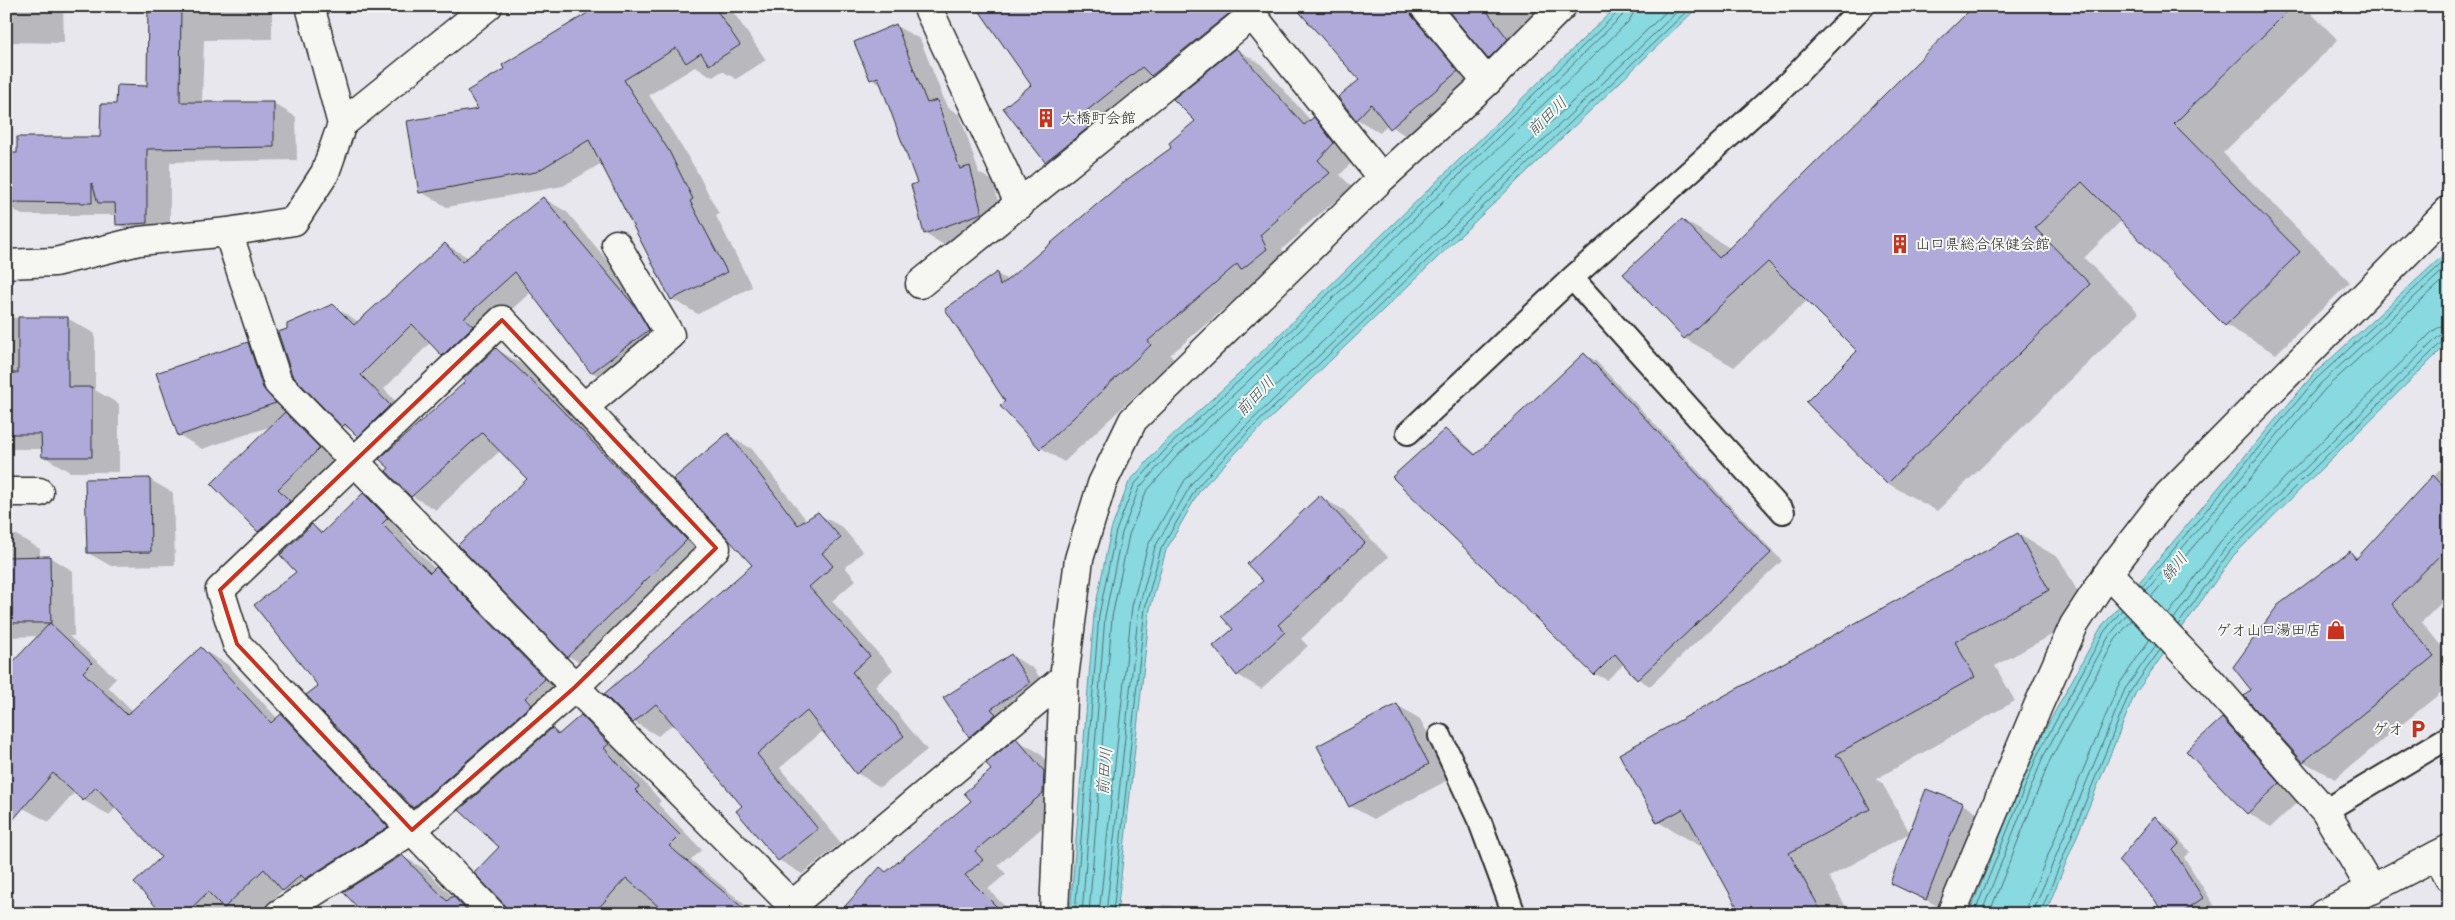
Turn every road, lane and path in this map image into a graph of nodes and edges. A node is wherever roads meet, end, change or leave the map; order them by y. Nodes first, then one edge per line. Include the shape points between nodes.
1 (310, 6) edge
2 (488, 6) edge
3 (926, 6) edge
4 (1424, 6) edge
5 (1562, 6) edge
6 (1863, 6) edge
7 (1249, 10) edge
8 (1487, 82) junction
9 (342, 124) junction
10 (1382, 178) junction
11 (1020, 205) junction
12 (2449, 210) edge
13 (228, 232) junction
14 (616, 244) dead end
15 (6, 264) edge
16 (1572, 278) junction
17 (920, 284) dead end
18 (584, 407) junction
19 (1408, 433) dead end
20 (355, 462) junction
21 (6, 492) edge
22 (39, 492) dead end
23 (1782, 512) dead end
24 (2108, 572) junction
25 (1064, 678) junction
26 (575, 687) junction
27 (1440, 736) dead end
28 (2449, 738) edge
29 (2326, 811) junction
30 (412, 830) junction
31 (2445, 860) edge
32 (2372, 890) junction
33 (790, 910) edge
34 (279, 914) edge
35 (492, 914) edge
36 (1054, 914) edge
37 (1514, 914) edge
38 (1951, 914) edge
39 (2323, 914) edge

1 - 9 street
2 - 9 street
3 - 11 street
4 - 8 street
5 - 8 street
6 - 16 lane via 1786,84
7 - 10 street
7 - 11 street
8 - 10 street
9 - 13 street via 325,173 294,221
10 - 25 street via 1133,420 1102,484 1078,559
11 - 17 street
12 - 24 street via 2168,495
13 - 15 street via 140,240 55,262
13 - 20 street via 278,383
14 - 18 street via 670,335
16 - 19 lane
16 - 23 lane
18 - 20 street via 502,320
18 - 26 street via 716,548
20 - 26 street
20 - 30 street via 220,590 237,644
21 - 22 street
24 - 29 street
24 - 38 street via 2074,625
25 - 33 street
25 - 36 street
26 - 30 street
26 - 33 street
27 - 37 lane via 1480,822
28 - 29 lane
29 - 32 street
30 - 34 street
30 - 35 street
31 - 32 street
32 - 39 street

